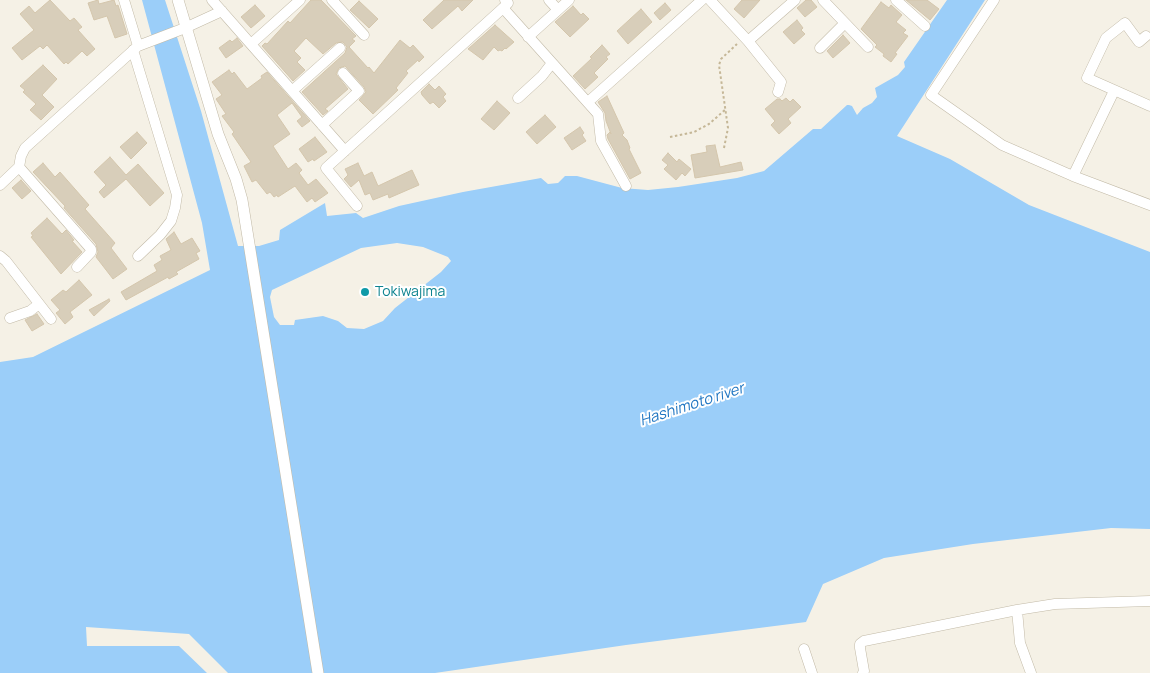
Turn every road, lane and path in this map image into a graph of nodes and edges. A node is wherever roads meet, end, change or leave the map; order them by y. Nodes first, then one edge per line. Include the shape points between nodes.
1 (124, 0) edge
2 (178, 0) edge
3 (332, 0) edge
4 (549, 0) edge
5 (570, 0) edge
6 (702, 0) edge
7 (710, 0) edge
8 (795, 0) edge
9 (823, 0) edge
10 (896, 0) edge
11 (994, 0) edge
12 (296, 1) edge
13 (218, 4) edge
14 (504, 4) edge
15 (558, 10) junction
16 (845, 23) junction
17 (925, 26) dead end
18 (182, 29) junction
19 (364, 36) dead end
20 (1149, 36) edge
21 (528, 37) junction
22 (746, 38) junction
23 (251, 44) junction
24 (139, 46) junction
25 (868, 47) dead end
26 (340, 48) dead end
27 (820, 48) dead end
28 (552, 64) junction
29 (343, 73) dead end
30 (1114, 90) junction
31 (292, 91) junction
32 (778, 92) dead end
33 (518, 98) dead end
34 (588, 102) junction
35 (1150, 106) edge
36 (726, 109) junction
37 (322, 125) junction
38 (670, 137) dead end
39 (724, 148) dead end
40 (345, 151) junction
41 (19, 167) junction
42 (1073, 176) junction
43 (0, 185) edge
44 (626, 186) dead end
45 (1150, 205) edge
46 (357, 206) dead end
47 (0, 256) edge
48 (138, 256) dead end
49 (77, 267) dead end
50 (39, 304) junction
51 (10, 318) dead end
52 (51, 319) dead end
53 (1150, 601) edge
54 (1017, 610) junction
55 (804, 650) dead end
56 (318, 673) edge
57 (812, 673) edge
58 (863, 673) edge
59 (1031, 673) edge

1 - 24 street
2 - 18 street
3 - 19 street
4 - 15 street
5 - 15 street
6 - 34 street
7 - 22 street
8 - 22 street
9 - 16 street
10 - 17 street
11 - 42 street via 932,95 1002,145
12 - 23 street
13 - 18 street
13 - 23 street
14 - 21 street
14 - 40 street
15 - 21 street
16 - 25 street
16 - 27 street
18 - 24 street
18 - 56 street via 236,179
20 - 30 street via 1139,42 1125,23 1106,38 1087,78
21 - 28 street
22 - 32 street via 781,82
22 - 36 path via 721,59 719,65
23 - 31 street
24 - 41 street via 25,148
24 - 48 street via 176,195 171,221
26 - 31 street
28 - 33 street
28 - 34 street
29 - 37 street via 359,91
30 - 35 street
30 - 42 street
31 - 37 street
34 - 44 street via 598,114 601,141
36 - 38 path via 694,132
36 - 39 path via 728,128
37 - 40 street
40 - 46 street via 326,168
41 - 43 street
41 - 49 street via 91,249
42 - 45 street
47 - 50 street
50 - 51 street
50 - 52 street
53 - 54 street via 1055,604
54 - 58 street via 864,641 860,644
54 - 59 street via 1020,643
55 - 57 street

